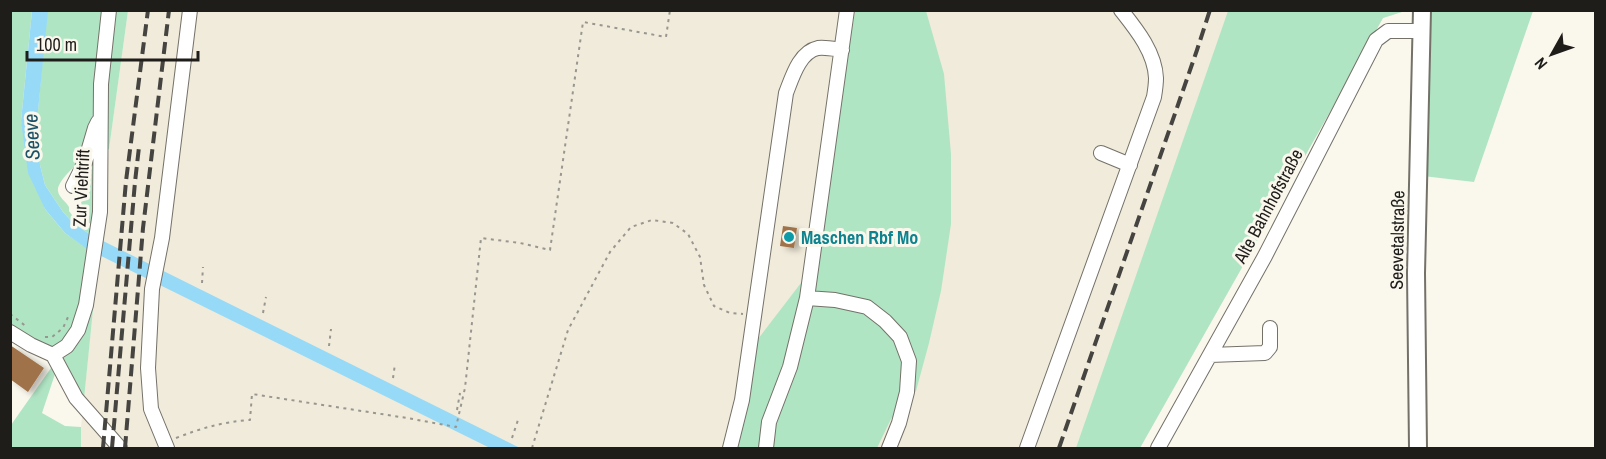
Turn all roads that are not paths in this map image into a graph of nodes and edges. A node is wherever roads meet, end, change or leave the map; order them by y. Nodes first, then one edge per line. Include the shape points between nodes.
1 (109, 10) edge
2 (190, 10) edge
3 (847, 10) edge
4 (1121, 10) edge
5 (1422, 10) edge
6 (1421, 31) junction
7 (842, 50) junction
8 (102, 119) junction
9 (1101, 153) dead end
10 (1130, 165) junction
11 (73, 186) road end
12 (807, 298) junction
13 (1270, 328) dead end
14 (10, 332) edge
15 (53, 355) junction
16 (1210, 355) junction
17 (166, 445) edge
18 (120, 448) edge
19 (730, 448) edge
20 (766, 448) edge
21 (889, 448) edge
22 (1027, 448) edge
23 (1158, 448) edge
24 (1419, 448) edge

1 - 8 street, Zur Viehtrift via 101,84
2 - 17 street via 162,238 152,289 148,368 151,409
3 - 7 street
4 - 10 street via 1142,36 1156,76 1154,97
5 - 6 main road
6 - 16 street, Alte Bahnhofstraße via 1388,31 1376,40
6 - 24 main road, Seevetalstraße via 1416,273
7 - 12 street
7 - 19 street via 818,48 808,53 786,93 742,399
8 - 11 street
8 - 15 street, Zur Viehtrift via 100,212 86,306 73,338
9 - 10 street
10 - 22 street
12 - 20 street via 790,367 769,422
12 - 21 street via 867,307 900,337 909,361 907,392
13 - 16 street via 1270,347 1265,353
14 - 15 street
15 - 18 street via 76,398
16 - 23 street, Alte Bahnhofstraße

